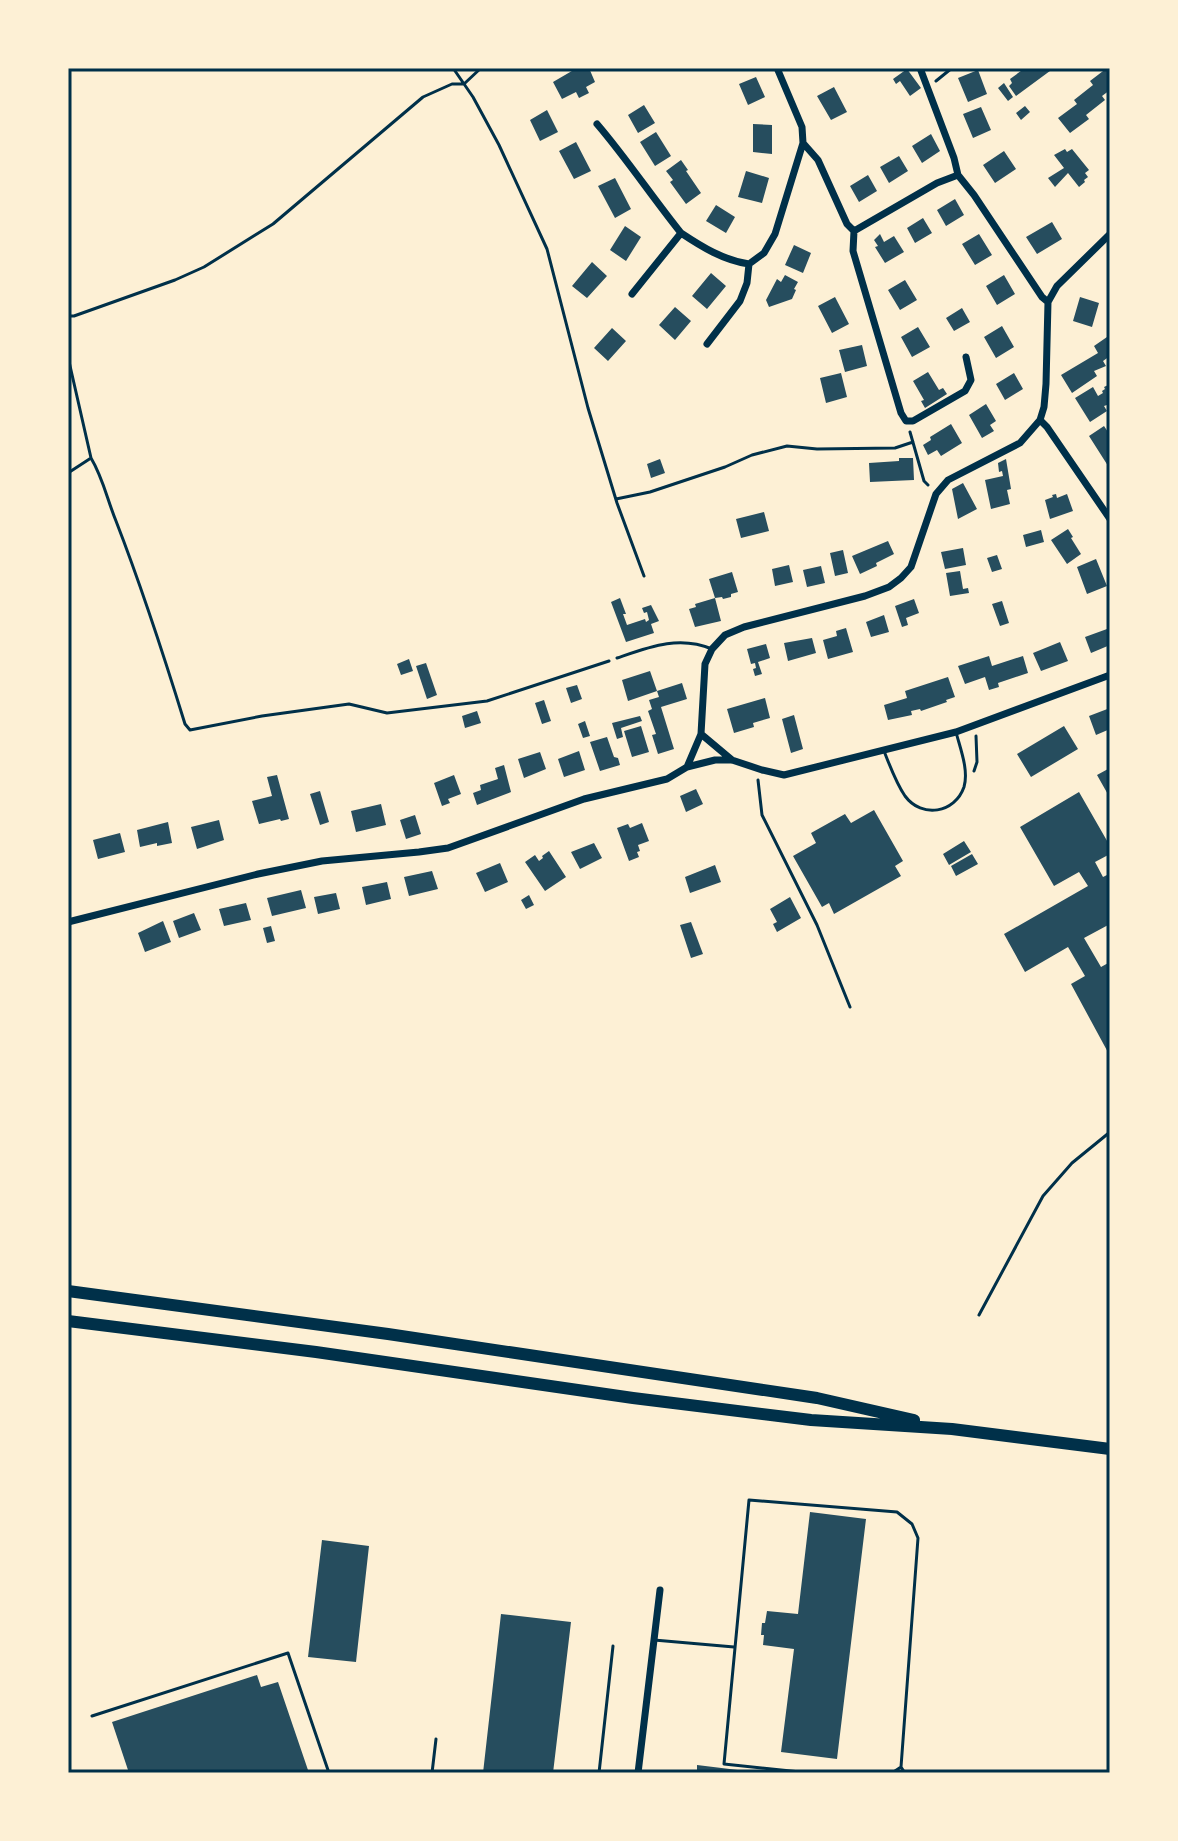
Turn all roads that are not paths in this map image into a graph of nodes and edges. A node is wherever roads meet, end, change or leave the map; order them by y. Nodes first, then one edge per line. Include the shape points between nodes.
1 (777, 68) edge
2 (920, 68) edge
3 (597, 124) dead end
4 (803, 143) junction
5 (958, 175) junction
6 (854, 231) junction
7 (681, 233) junction
8 (1110, 234) edge
9 (749, 264) junction
10 (632, 294) dead end
11 (1048, 302) junction
12 (707, 344) dead end
13 (966, 357) dead end
14 (1040, 420) junction
15 (1110, 519) edge
16 (712, 649) junction
17 (617, 658) road end
18 (1110, 675) edge
19 (956, 732) junction
20 (701, 734) junction
21 (884, 751) junction
22 (732, 760) junction
23 (687, 767) junction
24 (68, 922) edge
25 (68, 1291) edge
26 (68, 1321) edge
27 (952, 1429) junction
28 (1110, 1449) edge
29 (660, 1590) dead end
30 (654, 1640) junction
31 (613, 1646) dead end
32 (735, 1647) junction
33 (92, 1716) dead end
34 (436, 1739) dead end
35 (1110, 1757) edge
36 (901, 1767) junction
37 (329, 1773) edge
38 (432, 1773) edge
39 (599, 1773) edge
40 (638, 1773) edge
41 (810, 1773) edge
42 (892, 1773) edge
43 (905, 1773) edge
44 (1109, 1773) edge

1 - 4 street via 802,127
2 - 5 street
3 - 7 street
4 - 6 street via 818,160
4 - 9 street via 775,234 764,253
5 - 6 street
5 - 11 street
6 - 13 street via 853,251 906,421 965,391 971,380
7 - 9 street via 732,262
7 - 10 street
8 - 11 street via 1057,286
9 - 12 street via 740,301
11 - 14 street
14 - 15 street
14 - 16 street via 1020,443 948,480 936,494 911,567 889,587 744,627 725,635
16 - 17 lane via 680,641
16 - 20 street via 705,664
18 - 19 street
19 - 21 street
19 - 21 lane via 965,786 944,809 919,808 907,798
20 - 22 street
20 - 23 street
21 - 22 street via 784,775
22 - 23 street
23 - 24 street via 667,779 584,799 448,848 322,861
25 - 27 highway via 817,1398
26 - 27 highway via 797,1418
27 - 28 highway
29 - 30 street
30 - 32 lane
30 - 40 street
31 - 39 lane
32 - 36 lane via 749,1500 897,1512 912,1524 918,1538
32 - 41 lane via 724,1764
33 - 37 lane via 288,1653
34 - 38 lane
35 - 44 lane
36 - 42 lane
36 - 43 lane

